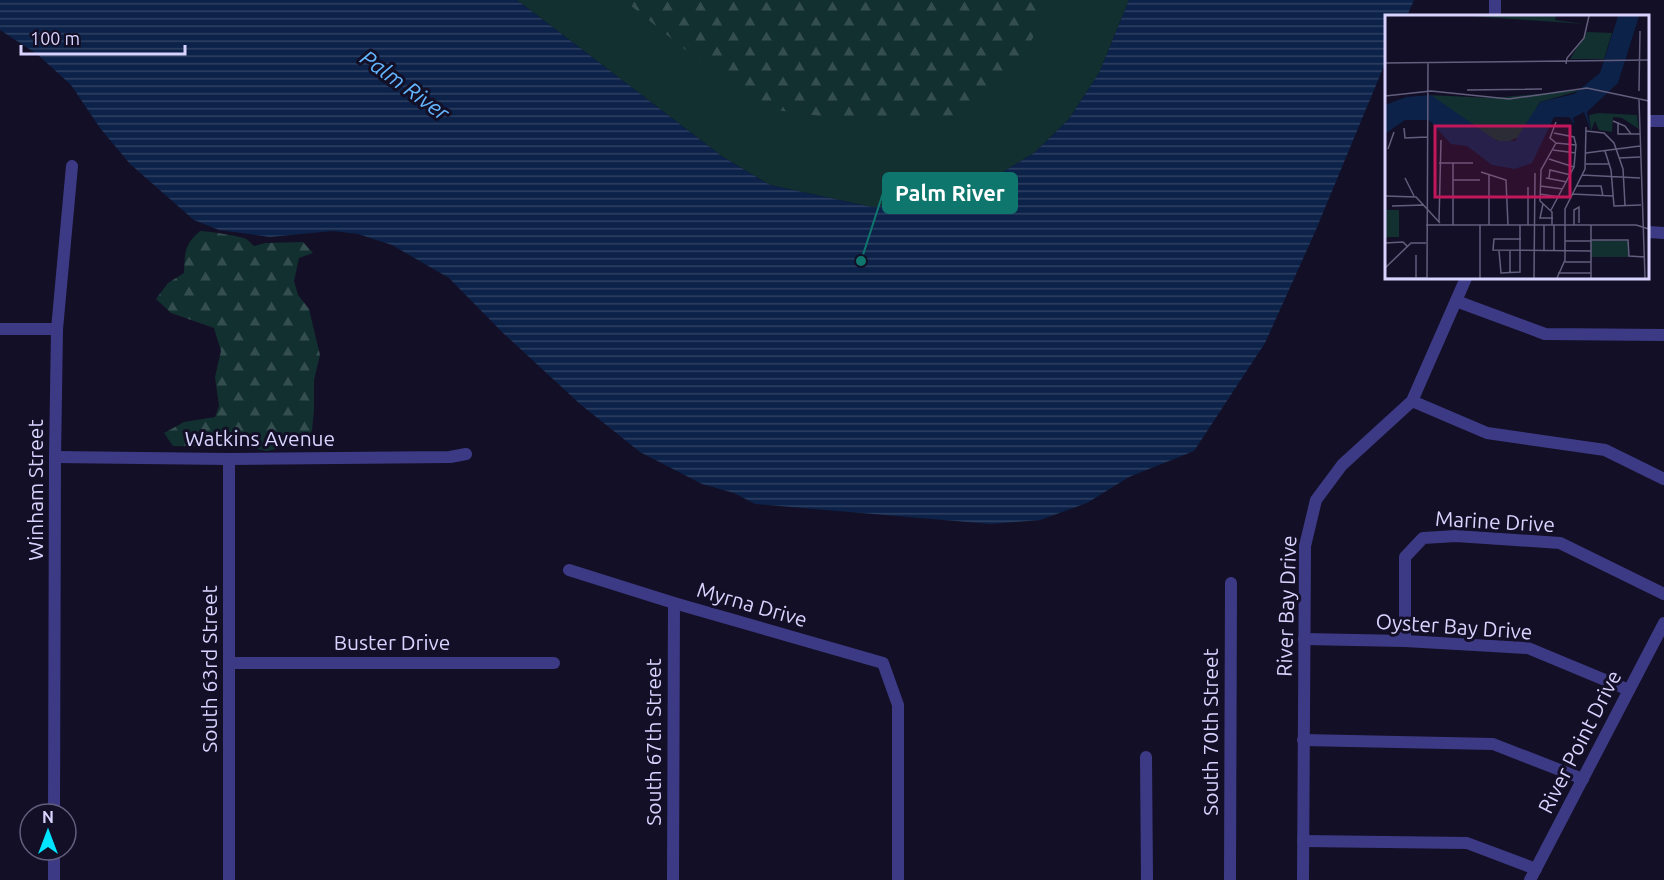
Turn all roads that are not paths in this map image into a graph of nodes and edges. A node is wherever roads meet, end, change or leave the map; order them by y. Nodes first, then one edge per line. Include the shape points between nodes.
1 (1649, 121) edge
2 (1664, 122) edge
3 (72, 166) dead end
4 (1649, 232) edge
5 (1664, 233) edge
6 (1466, 279) edge
7 (1456, 301) junction
8 (57, 328) junction
9 (0, 329) edge
10 (1664, 335) edge
11 (1412, 401) junction
12 (466, 454) dead end
13 (55, 457) junction
14 (229, 459) junction
15 (1664, 479) edge
16 (569, 570) dead end
17 (1231, 583) dead end
18 (1664, 594) edge
19 (674, 603) junction
20 (1664, 623) edge
21 (1304, 639) junction
22 (1405, 641) junction
23 (230, 663) junction
24 (554, 663) dead end
25 (1629, 690) junction
26 (1304, 740) junction
27 (1146, 757) dead end
28 (1583, 779) junction
29 (54, 802) edge
30 (1303, 841) junction
31 (54, 862) edge
32 (1533, 875) edge
33 (54, 880) edge
34 (230, 880) edge
35 (673, 880) edge
36 (898, 880) edge
37 (1147, 880) edge
38 (1230, 880) edge
39 (1303, 880) edge

1 - 2 street
3 - 8 street, Winham Street
4 - 5 street
6 - 7 street, River Bay Drive
7 - 10 street via 1545,334
7 - 11 street, River Bay Drive
8 - 9 street
8 - 13 street, Winham Street
11 - 15 street via 1487,433 1605,450
11 - 21 street, River Bay Drive via 1342,465 1316,500 1305,546
12 - 14 street, Watkins Avenue
13 - 14 street, Watkins Avenue
13 - 29 street, Winham Street
14 - 23 street, South 63rd Street
16 - 19 street, Myrna Drive
17 - 38 street, South 70th Street
18 - 22 street, Marine Drive via 1560,543 1456,536 1423,538 1405,557
19 - 35 street, South 67th Street
19 - 36 street, Myrna Drive via 884,663 898,705
20 - 25 street, River Point Drive
21 - 22 street, Oyster Bay Drive
21 - 26 street, River Bay Drive
22 - 25 street, Oyster Bay Drive via 1528,648
23 - 24 street, Buster Drive
23 - 34 street, South 63rd Street
25 - 28 street, River Point Drive
26 - 28 street via 1493,744
26 - 30 street, River Bay Drive
27 - 37 street
28 - 32 street, River Point Drive
30 - 32 street via 1467,843
30 - 39 street, River Bay Drive
31 - 33 street

